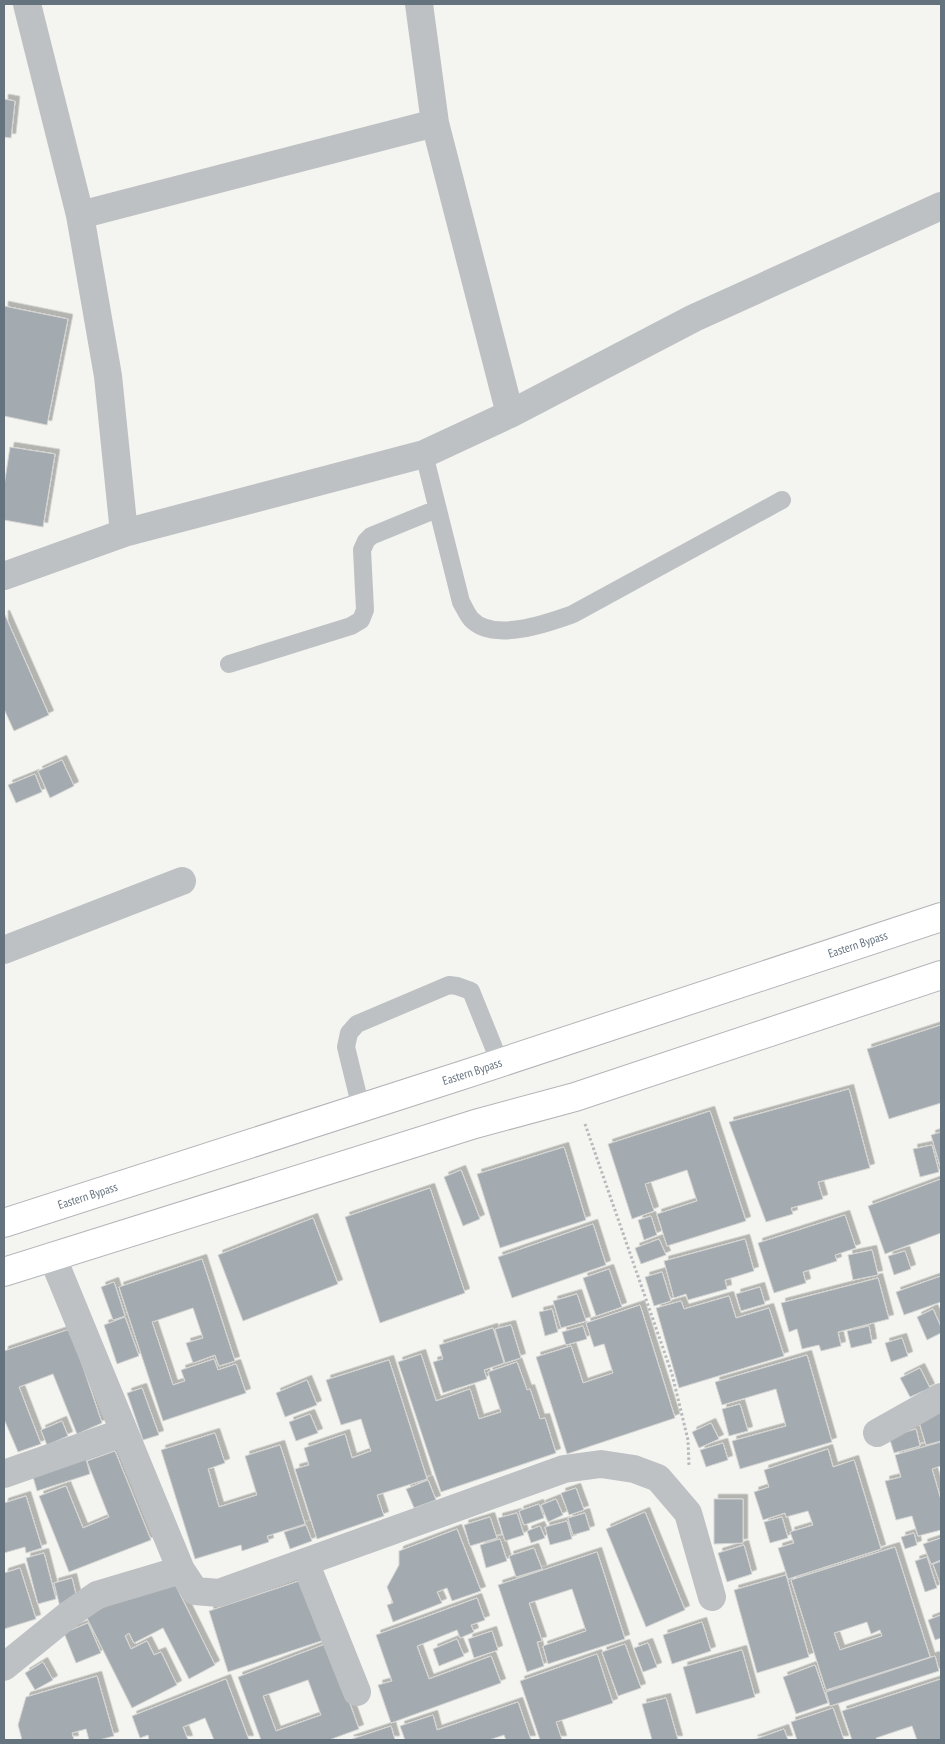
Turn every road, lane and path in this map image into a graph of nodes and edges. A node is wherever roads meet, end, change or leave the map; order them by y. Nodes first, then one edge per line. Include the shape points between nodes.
1 (27, 4) edge
2 (419, 4) edge
3 (435, 123) junction
4 (941, 206) edge
5 (80, 215) junction
6 (510, 414) junction
7 (424, 454) junction
8 (782, 500) dead end
9 (437, 508) junction
10 (124, 533) junction
11 (4, 576) edge
12 (229, 664) dead end
13 (182, 881) dead end
14 (941, 917) edge
15 (4, 950) edge
16 (941, 975) edge
17 (500, 1062) junction
18 (575, 1097) junction
19 (361, 1108) junction
20 (4, 1224) edge
21 (52, 1256) junction
22 (4, 1272) edge
23 (941, 1397) edge
24 (124, 1432) junction
25 (877, 1433) dead end
26 (4, 1474) edge
27 (688, 1513) junction
28 (305, 1562) junction
29 (181, 1570) junction
30 (712, 1597) dead end
31 (4, 1667) edge
32 (356, 1692) dead end

1 - 5 street
2 - 3 street
3 - 5 street
3 - 6 street
4 - 6 street via 694,318
5 - 10 street via 108,376
6 - 7 street
7 - 9 lane
7 - 10 street
8 - 9 lane via 573,614 527,628 498,630 481,626 461,602
9 - 12 lane via 366,541 362,550 365,610 361,620 351,626
10 - 11 street
13 - 15 street
14 - 17 highway, Eastern Bypass
16 - 18 highway
17 - 19 highway, Eastern Bypass
17 - 19 lane via 471,991 449,985 357,1024 350,1033 346,1046
18 - 21 highway via 475,1124
18 - 27 path via 672,1374 688,1440
19 - 20 highway, Eastern Bypass
21 - 22 highway
21 - 24 street
23 - 25 street
24 - 26 street
24 - 29 street
27 - 28 street via 658,1478 634,1469 601,1464 564,1469
27 - 30 street
28 - 29 street via 220,1593 195,1591
28 - 32 street
29 - 31 street via 97,1595

